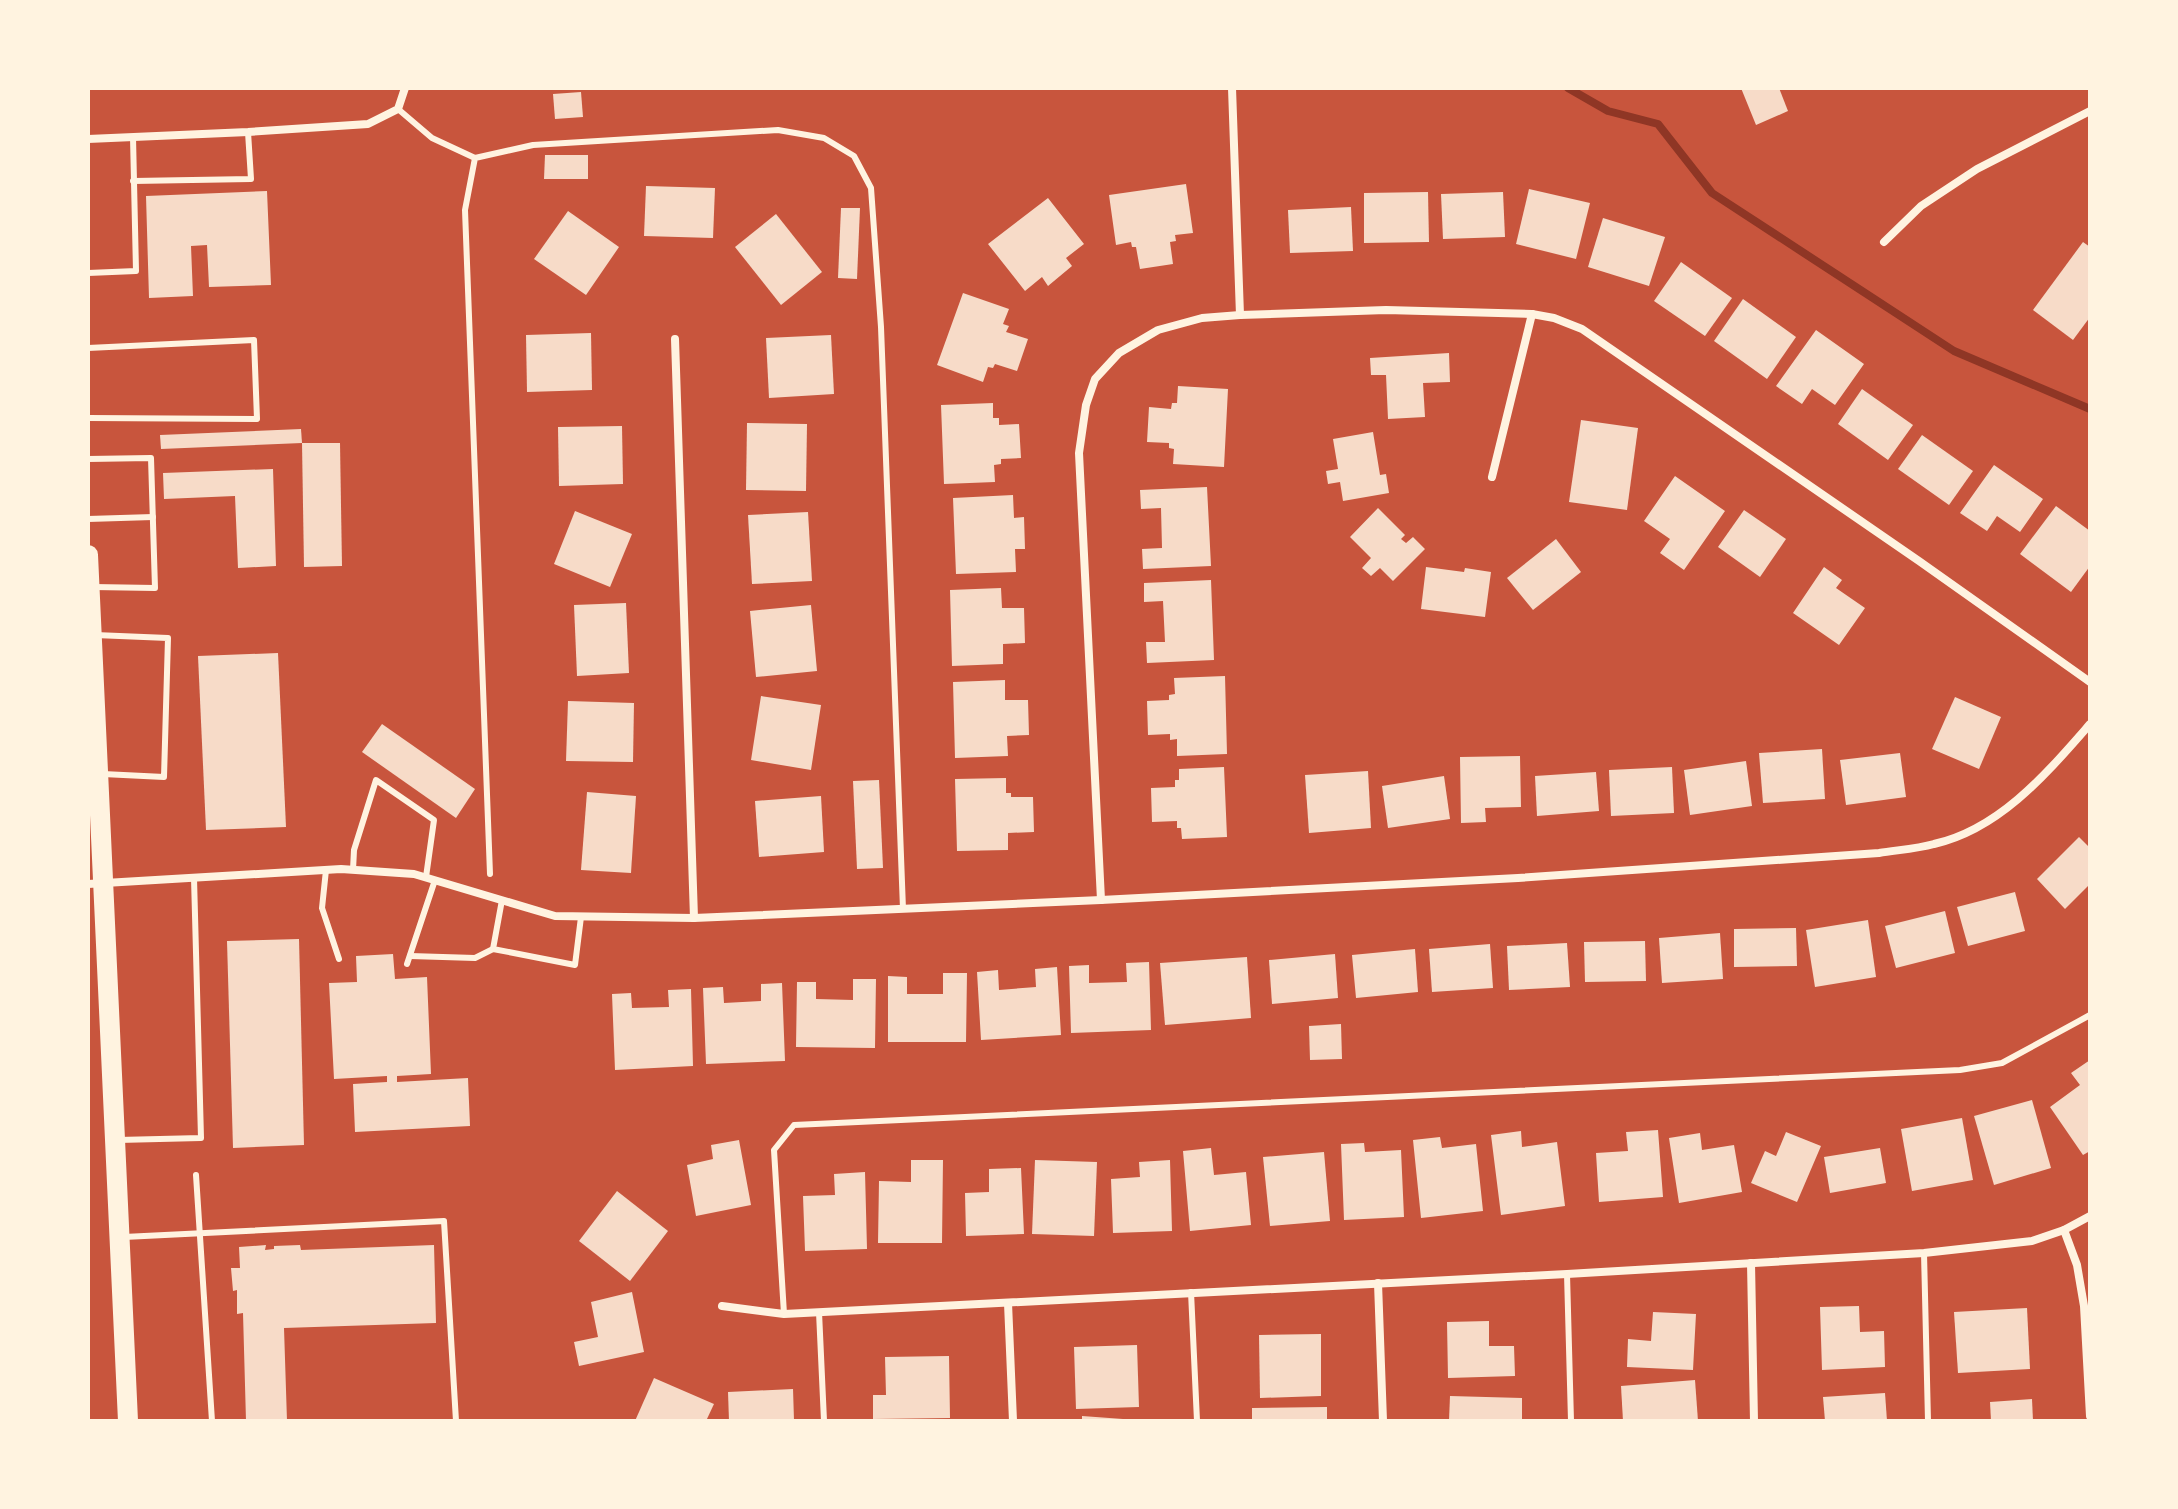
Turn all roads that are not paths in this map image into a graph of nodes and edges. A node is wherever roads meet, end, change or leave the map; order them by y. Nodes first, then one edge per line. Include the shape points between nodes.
1 (405, 88) edge
2 (1232, 88) edge
3 (398, 109) junction
4 (2090, 111) edge
5 (248, 132) junction
6 (133, 137) junction
7 (88, 139) edge
8 (475, 158) junction
9 (133, 181) junction
10 (1884, 242) dead end
11 (88, 273) edge
12 (1532, 314) junction
13 (1240, 315) junction
14 (675, 339) dead end
15 (88, 348) edge
16 (88, 418) edge
17 (88, 459) edge
18 (1492, 477) dead end
19 (153, 517) junction
20 (88, 519) edge
21 (88, 555) edge
22 (89, 587) edge
23 (91, 635) junction
24 (2090, 682) edge
25 (2090, 724) edge
26 (97, 774) junction
27 (326, 870) junction
28 (353, 870) junction
29 (490, 874) dead end
30 (194, 878) junction
31 (430, 879) junction
32 (95, 884) edge
33 (502, 900) junction
34 (1101, 900) junction
35 (903, 909) junction
36 (581, 917) junction
37 (694, 918) junction
38 (493, 949) junction
39 (410, 956) junction
40 (339, 959) dead end
41 (407, 964) dead end
42 (2090, 1015) edge
43 (114, 1140) junction
44 (196, 1175) dead end
45 (2090, 1216) edge
46 (2064, 1230) junction
47 (199, 1233) junction
48 (119, 1237) junction
49 (1924, 1253) junction
50 (1751, 1263) junction
51 (1567, 1274) junction
52 (1378, 1283) junction
53 (1191, 1292) junction
54 (1008, 1303) junction
55 (722, 1306) dead end
56 (819, 1312) junction
57 (784, 1314) junction
58 (2090, 1416) edge
59 (128, 1421) edge
60 (212, 1421) edge
61 (456, 1421) edge
62 (824, 1421) edge
63 (1013, 1421) edge
64 (1197, 1421) edge
65 (1383, 1421) edge
66 (1571, 1421) edge
67 (1754, 1421) edge
68 (1928, 1421) edge

1 - 3 street
2 - 13 street
3 - 5 street via 368,124
3 - 8 lane via 432,138
4 - 10 street via 1977,169 1921,206
5 - 6 street
5 - 9 lane via 251,179
6 - 7 street
6 - 9 lane
8 - 29 lane via 465,210
8 - 35 lane via 533,145 778,130 824,138 854,156 871,188 880,312
9 - 11 lane via 136,271
12 - 13 street via 1386,310
12 - 18 street
12 - 24 street via 1582,329
13 - 34 street via 1158,330 1119,353 1095,379 1086,405 1079,453
14 - 37 street
15 - 16 lane via 254,340 257,419
17 - 19 lane via 151,458
19 - 20 lane
19 - 22 lane via 155,588
21 - 22 main road
22 - 23 main road
23 - 26 main road
23 - 26 lane via 168,638 164,777
25 - 34 street via 1995,818 1937,844 1879,853 1518,878
26 - 32 main road
27 - 28 street
27 - 30 street
27 - 40 lane via 322,908
28 - 31 street
28 - 31 lane via 376,780 434,820
30 - 32 street
30 - 43 lane via 201,1138
31 - 33 street
31 - 39 lane
32 - 43 main road
33 - 36 street via 555,916
33 - 38 lane
34 - 35 street
35 - 37 street
36 - 37 street
36 - 38 lane via 575,965
38 - 39 lane via 475,958
39 - 41 lane
42 - 57 lane via 2002,1063 1960,1070 794,1125 774,1150
43 - 48 main road
44 - 47 lane
45 - 46 street
46 - 49 street via 2032,1241
46 - 58 street via 2084,1306
47 - 48 lane
47 - 60 lane
47 - 61 lane via 444,1221
48 - 59 main road
49 - 50 street
49 - 68 lane
50 - 51 street
50 - 67 street
51 - 52 street
51 - 66 lane
52 - 53 street
52 - 65 street
53 - 54 street
53 - 64 lane
54 - 56 street
54 - 63 street
55 - 57 street
56 - 57 street
56 - 62 lane

